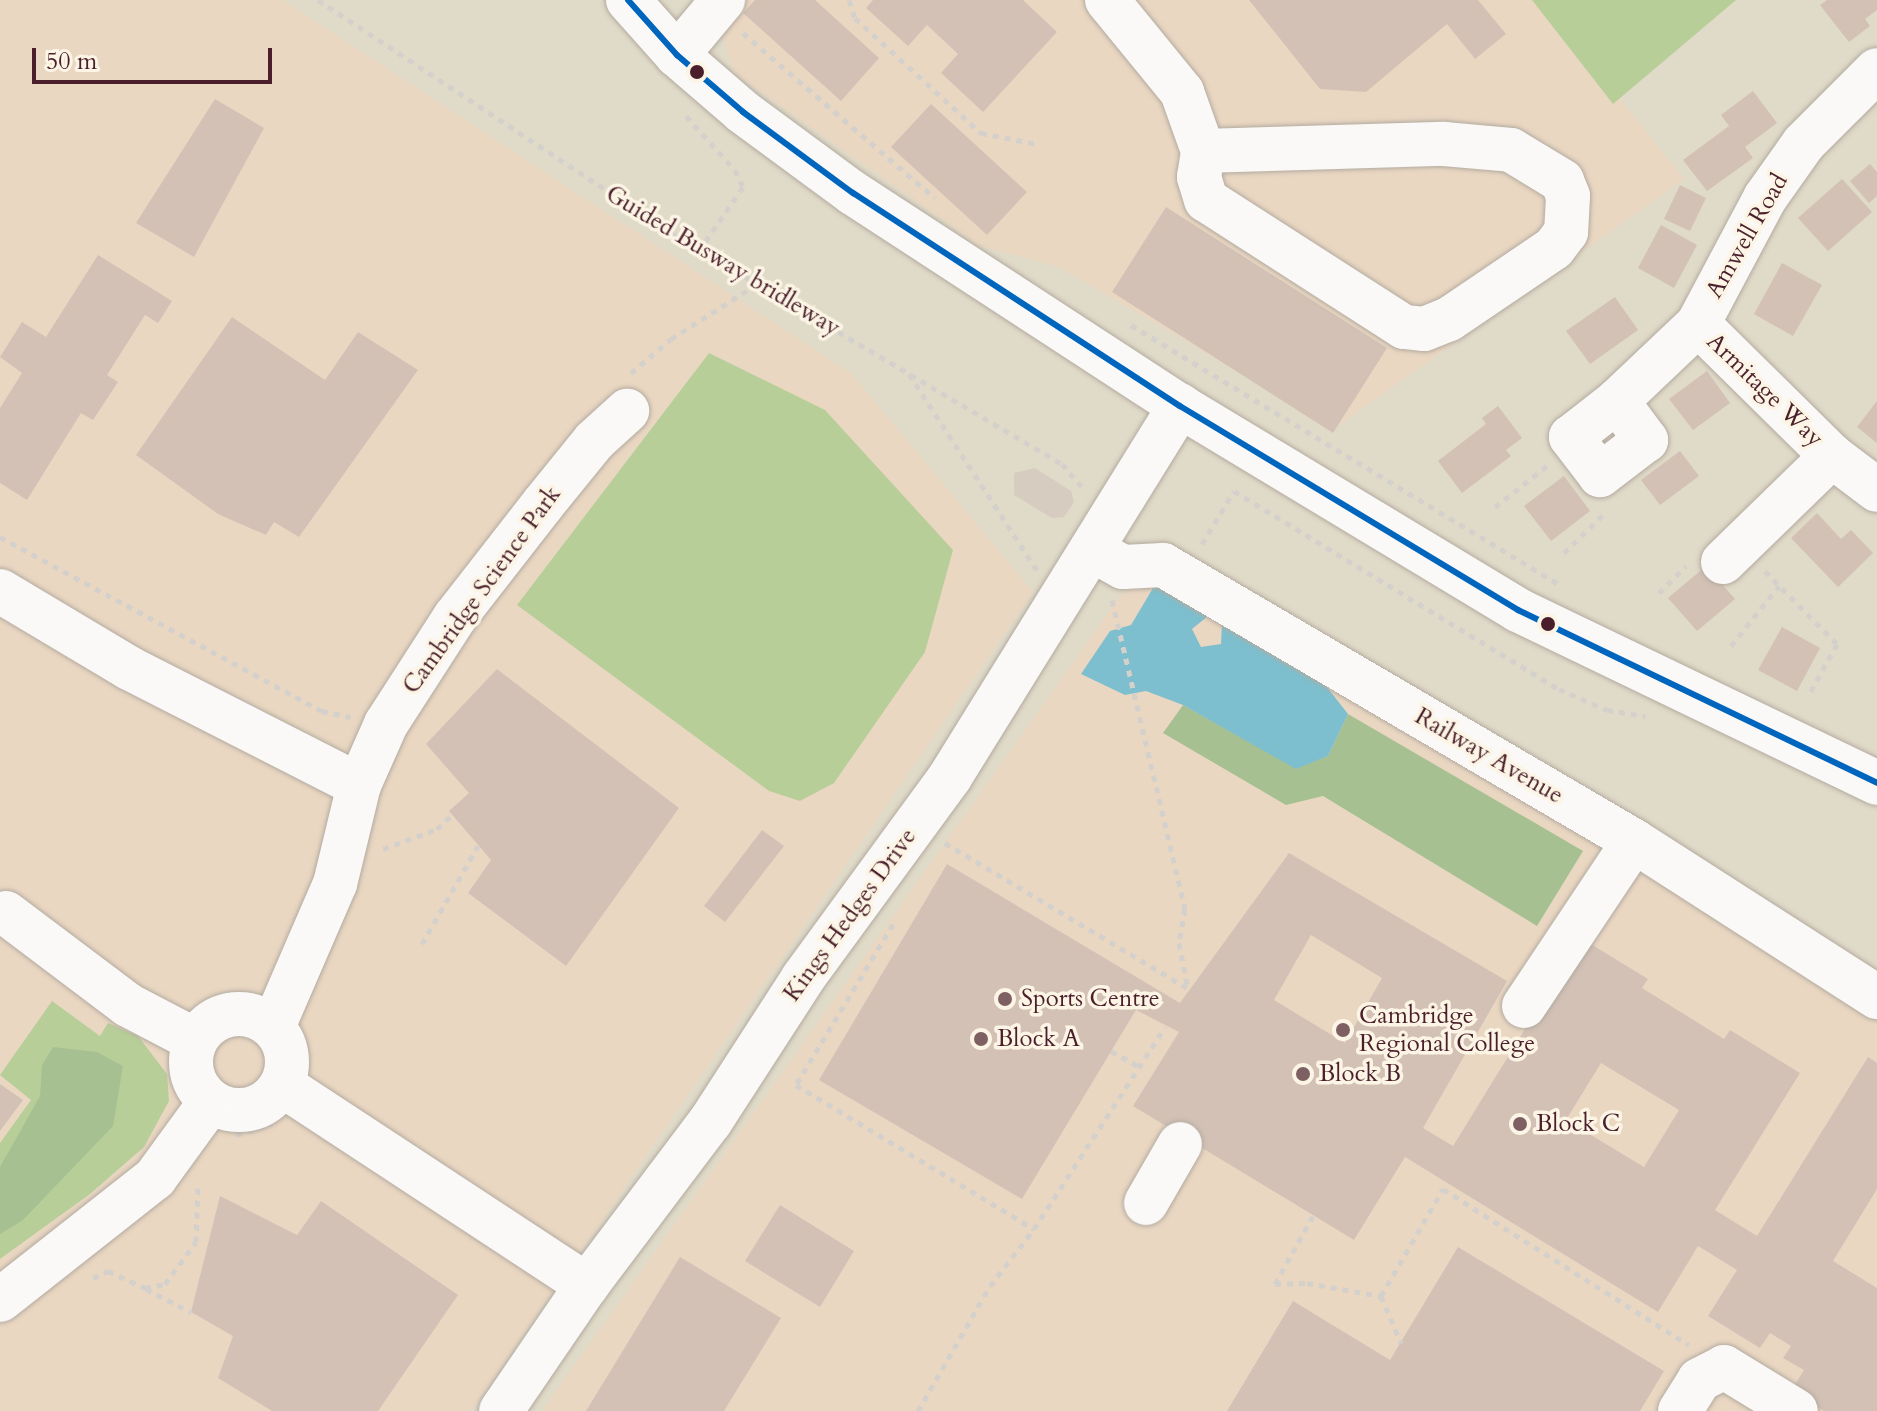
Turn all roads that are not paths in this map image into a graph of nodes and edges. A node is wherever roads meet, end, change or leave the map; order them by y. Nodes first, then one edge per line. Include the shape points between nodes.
1 (628, 0) edge
2 (1107, 0) edge
3 (718, 4) edge
4 (677, 55) junction
5 (1877, 70) edge
6 (1198, 139) junction
7 (1698, 324) junction
8 (626, 395) road end
9 (1617, 401) junction
10 (1180, 406) junction
11 (1832, 456) junction
12 (1877, 490) edge
13 (1101, 538) junction
14 (1732, 554) road end
15 (0, 591) edge
16 (1877, 783) edge
17 (359, 785) junction
18 (1634, 841) junction
19 (6, 913) dead end
20 (1874, 996) edge
21 (1524, 1006) dead end
22 (273, 1027) junction
23 (195, 1040) junction
24 (282, 1103) junction
25 (221, 1120) junction
26 (1180, 1144) dead end
27 (1146, 1203) dead end
28 (587, 1285) junction
29 (0, 1300) edge
30 (501, 1411) edge
31 (1680, 1411) edge
32 (1796, 1411) edge

1 - 4 street
2 - 6 street via 1182,92
3 - 4 street
4 - 10 street via 853,193
5 - 7 street, Amwell Road via 1804,143 1765,198
6 - 6 street via 1511,150 1562,181 1568,196 1566,232 1554,248 1449,319 1424,329 1404,327 1206,200
7 - 9 street, Amwell Road
7 - 11 street, Armitage Way
8 - 17 street, Cambridge Science Park via 455,617 386,724
9 - 9 street, Amwell Road via 1646,440 1600,475 1571,437
10 - 13 street, Kings Hedges Drive
10 - 16 street via 1518,610
11 - 12 street, Armitage Way
11 - 14 street, Armitage Way
13 - 18 street, Railway Avenue via 1123,567 1163,565
13 - 28 street, Kings Hedges Drive via 1081,604 803,978 710,1122
15 - 17 street via 129,668
17 - 22 street, Cambridge Science Park via 345,853 317,933
18 - 20 street, Railway Avenue
18 - 21 street
19 - 23 street via 128,1005
22 - 23 street via 260,1018 230,1014 204,1028
22 - 24 street via 287,1054
23 - 25 street via 191,1067
24 - 25 street via 272,1098
24 - 28 street
25 - 29 street
26 - 27 street
28 - 30 street, Kings Hedges Drive
31 - 32 street via 1699,1380 1724,1367

